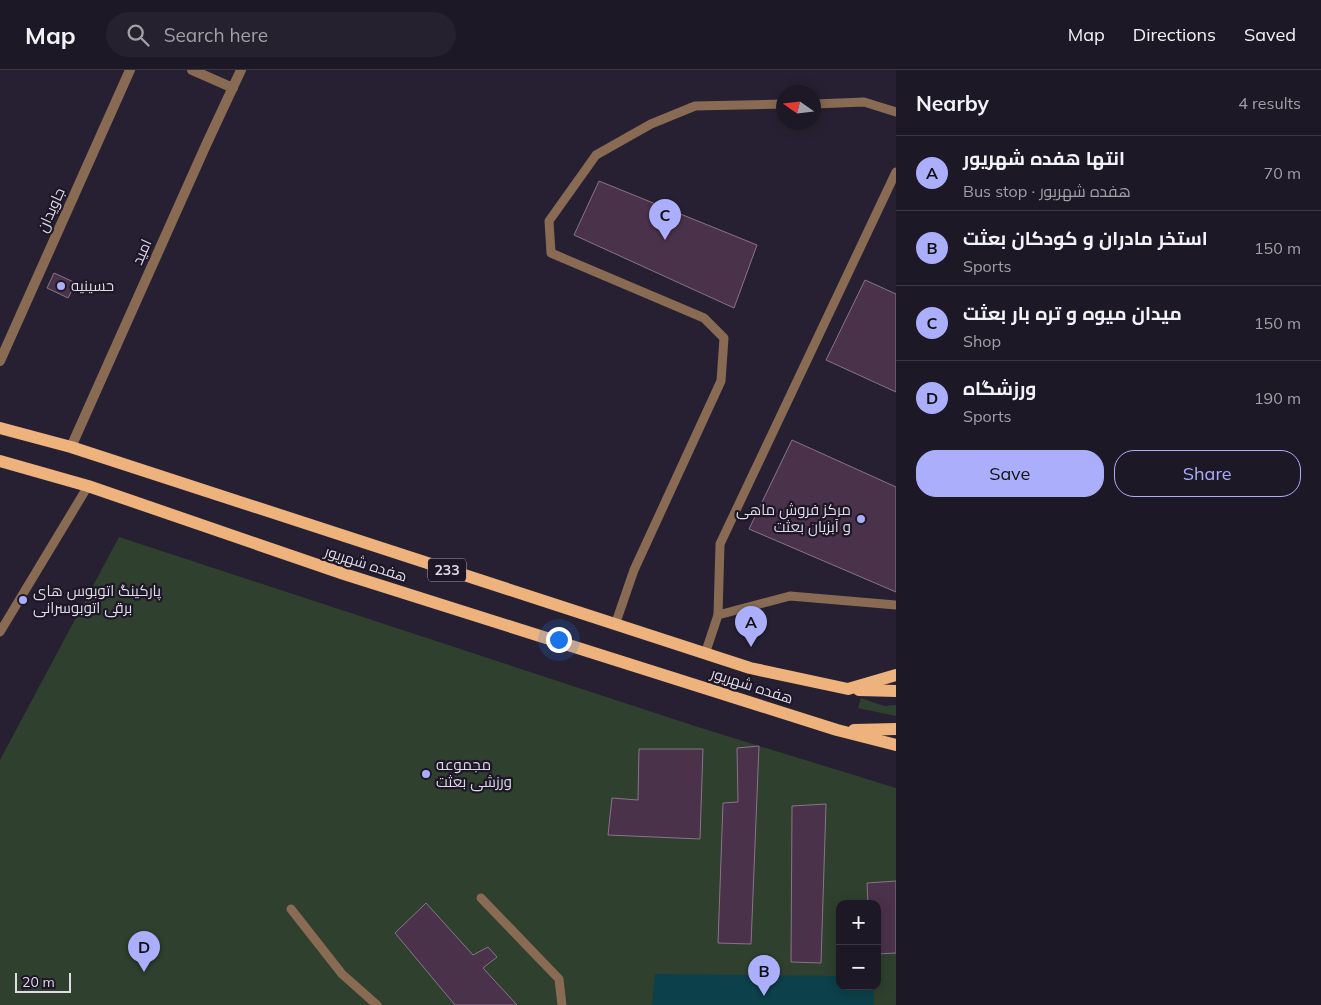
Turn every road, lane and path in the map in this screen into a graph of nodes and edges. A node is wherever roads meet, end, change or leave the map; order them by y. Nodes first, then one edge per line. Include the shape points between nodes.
1 (130, 70) edge
2 (192, 70) edge
3 (241, 70) edge
4 (233, 88) junction
5 (776, 104) edge
6 (821, 104) edge
7 (896, 112) edge
8 (896, 172) edge
9 (0, 362) edge
10 (0, 428) edge
11 (71, 447) junction
12 (0, 461) edge
13 (88, 486) junction
14 (896, 605) edge
15 (718, 615) junction
16 (615, 624) junction
17 (0, 632) edge
18 (705, 654) junction
19 (896, 675) edge
20 (848, 689) junction
21 (896, 691) edge
22 (896, 729) edge
23 (837, 730) junction
24 (896, 745) edge
25 (482, 898) dead end
26 (291, 909) dead end
27 (377, 1005) edge
28 (562, 1005) edge

1 - 9 street, جاویدان
2 - 4 street
3 - 4 street, امید
4 - 11 street, امید
5 - 16 lane via 695,106 651,124 596,155 549,221 551,254 704,318 724,338 721,381 634,570
6 - 7 lane via 864,102
8 - 15 lane via 720,544
10 - 11 main road, هفده شهریور / 233
11 - 16 main road, هفده شهریور / 233
12 - 13 main road, هفده شهریور / 233
13 - 17 lane
13 - 23 main road, هفده شهریور / 233 via 344,574
14 - 15 lane via 790,596
15 - 18 lane
16 - 18 main road, هفده شهریور / 233
18 - 20 main road, هفده شهریور / 233 via 750,668
19 - 20 main road, هفده شهریور / 233
20 - 21 main road
22 - 23 main road
23 - 24 main road, هفده شهریور / 233
25 - 28 lane via 559,979
26 - 27 lane via 342,974

